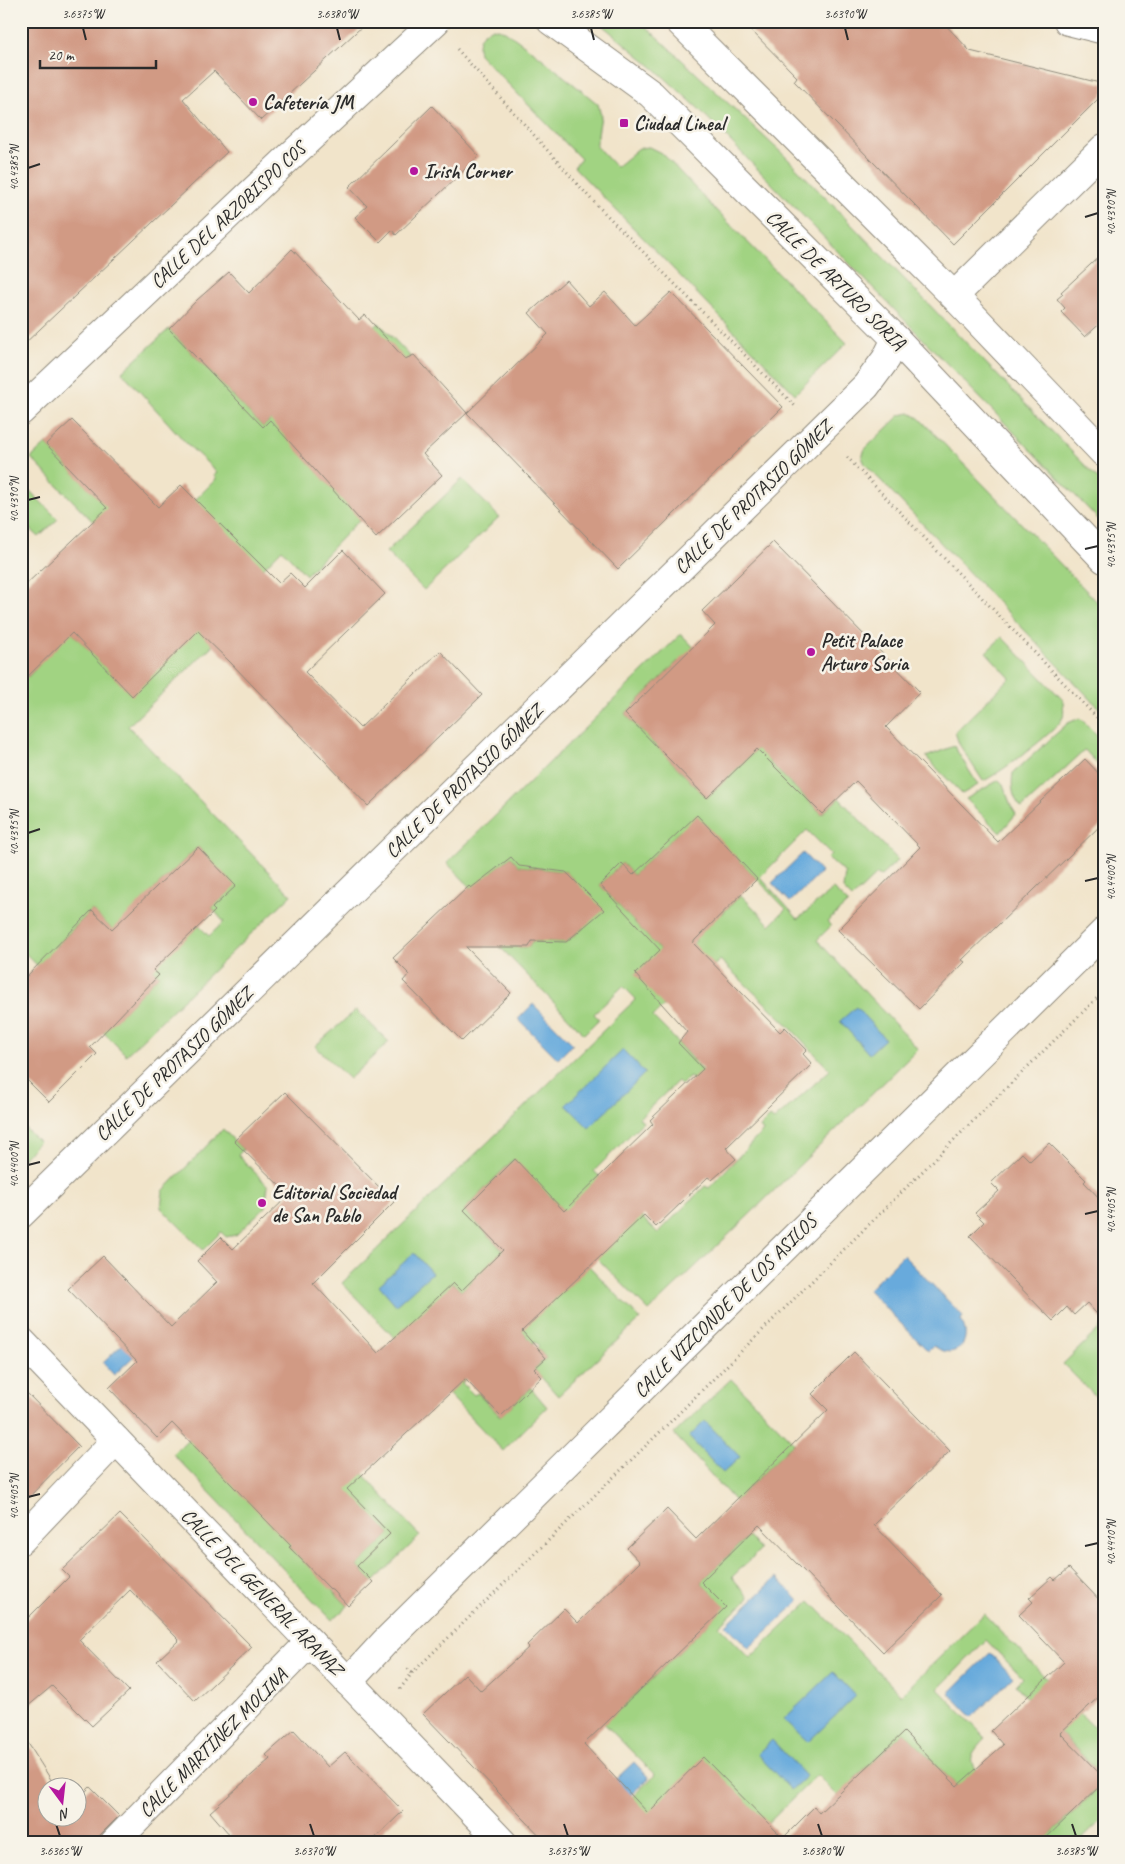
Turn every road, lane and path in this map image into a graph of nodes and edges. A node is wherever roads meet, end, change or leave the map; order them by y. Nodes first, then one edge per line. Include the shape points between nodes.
1 (436, 21) edge
2 (551, 21) edge
3 (679, 21) edge
4 (1068, 21) edge
5 (1104, 30) edge
6 (458, 49) dead end
7 (1104, 148) edge
8 (954, 296) junction
9 (896, 339) junction
10 (21, 411) edge
11 (800, 411) dead end
12 (1104, 453) edge
13 (847, 457) dead end
14 (1104, 559) edge
15 (1104, 725) edge
16 (1104, 932) edge
17 (1104, 990) edge
18 (21, 1214) edge
19 (21, 1341) edge
20 (116, 1440) junction
21 (21, 1540) edge
22 (310, 1642) junction
23 (412, 1673) dead end
24 (348, 1682) junction
25 (114, 1843) edge
26 (503, 1843) edge

1 - 10 street, CALLE DEL ARZOBISPO COS
2 - 9 street, CALLE DE ARTURO SORIA via 651,94
3 - 8 street
4 - 5 street
6 - 11 path via 591,199
7 - 8 street
8 - 12 street
9 - 14 street, CALLE DE ARTURO SORIA
9 - 18 street, CALLE DE PROTASIO GÓMEZ via 886,359 860,392
13 - 15 path
16 - 24 street, CALLE VIZCONDE DE LOS ASILOS via 384,1642
17 - 23 path via 666,1426
19 - 20 street, CALLE DEL GENERAL ARANAZ
20 - 21 street
20 - 22 street, CALLE DEL GENERAL ARANAZ
22 - 24 street, CALLE DEL GENERAL ARANAZ
22 - 25 street, CALLE MARTÍNEZ MOLINA
24 - 26 street, CALLE DEL GENERAL ARANAZ

